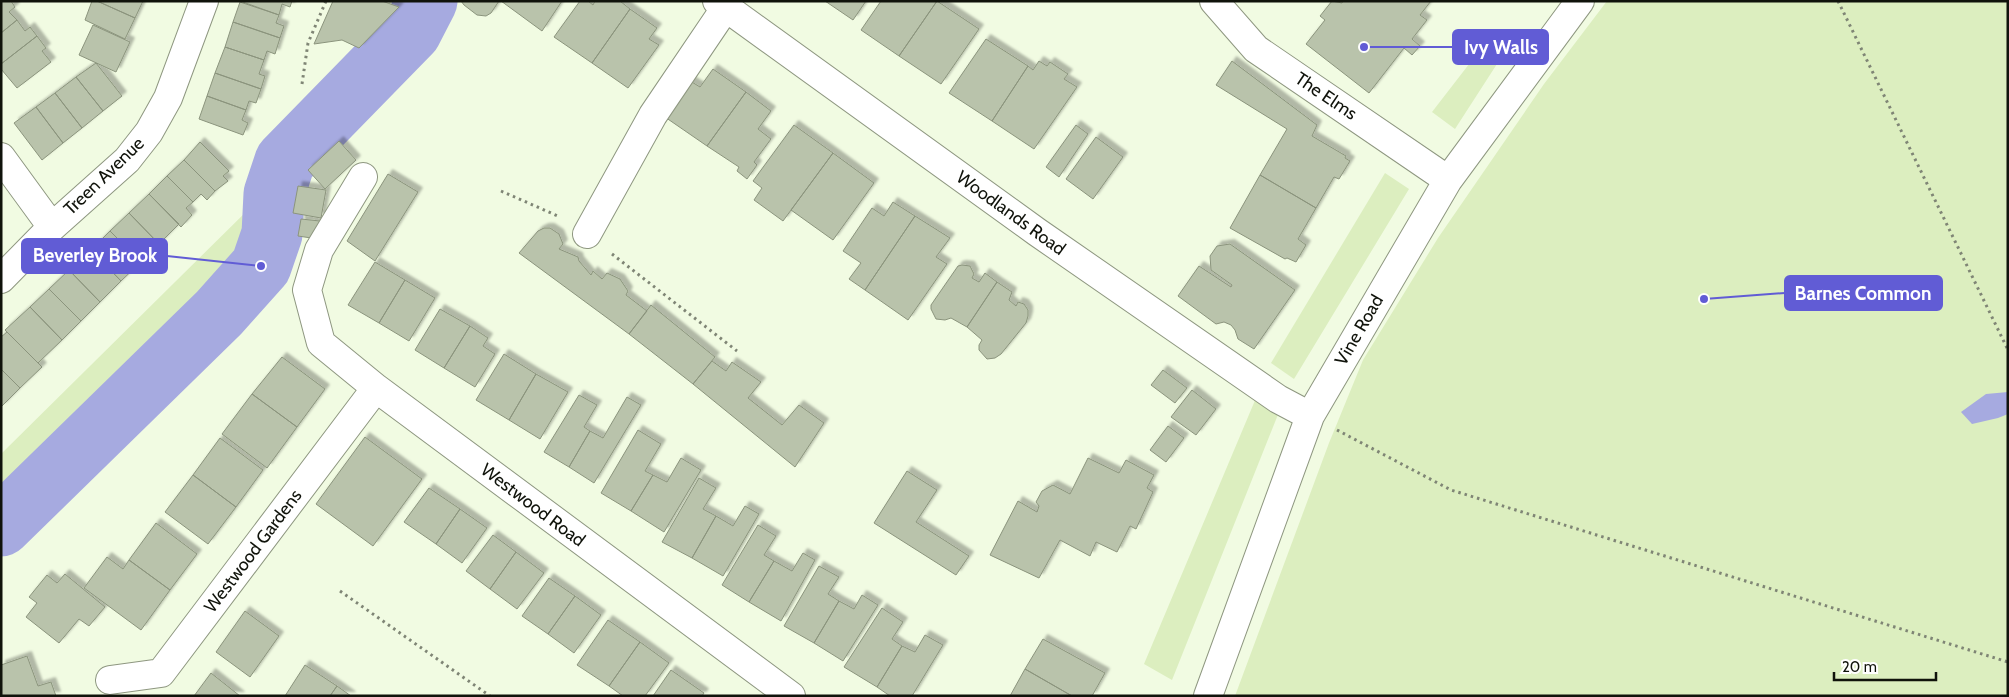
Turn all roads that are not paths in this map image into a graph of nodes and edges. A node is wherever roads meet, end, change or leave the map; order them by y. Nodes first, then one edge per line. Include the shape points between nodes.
1 (204, 1) edge
2 (1214, 1) edge
3 (1580, 1) edge
4 (722, 4) edge
5 (1, 156) edge
6 (363, 177) dead end
7 (1448, 180) junction
8 (52, 226) junction
9 (587, 234) road end
10 (1, 279) edge
11 (376, 388) junction
12 (1310, 416) junction
13 (110, 680) dead end
14 (787, 694) edge
15 (1208, 696) edge

1 - 8 street, Treen Avenue via 168,98 149,132 127,160
2 - 7 street, The Elms via 1256,49
3 - 7 street, Vine Road
4 - 9 street via 653,115
4 - 12 street, Woodlands Road via 1037,232 1278,399
5 - 8 street
6 - 11 street, Westwood Road via 319,250 307,290 321,344
7 - 12 street, Vine Road
8 - 10 street, Treen Avenue
11 - 13 street, Westwood Gardens via 161,673
11 - 14 street, Westwood Road
12 - 15 street, Vine Road

